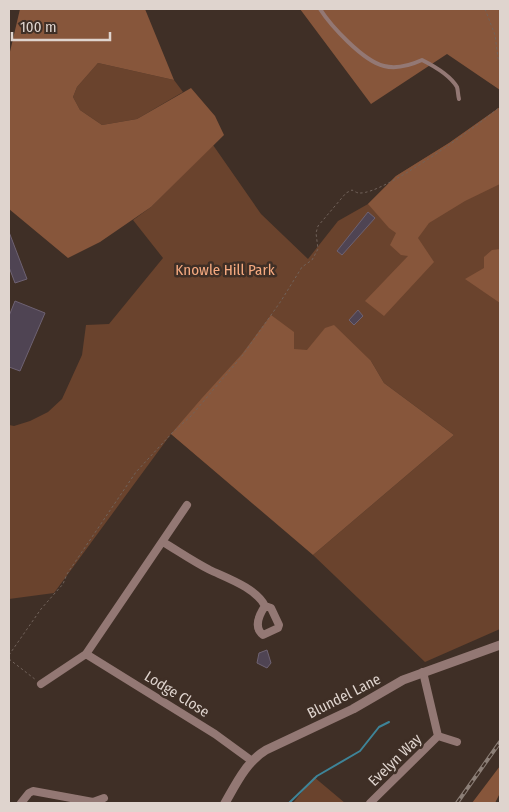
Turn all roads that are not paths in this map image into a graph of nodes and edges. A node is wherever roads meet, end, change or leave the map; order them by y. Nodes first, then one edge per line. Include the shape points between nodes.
1 (320, 9) edge
2 (459, 99) dead end
3 (186, 505) dead end
4 (163, 542) junction
5 (265, 606) dead end
6 (500, 644) edge
7 (86, 654) junction
8 (423, 672) junction
9 (41, 684) road end
10 (438, 736) junction
11 (457, 742) dead end
12 (252, 761) junction
13 (104, 798) dead end
14 (22, 803) edge
15 (224, 803) edge
16 (370, 803) edge

1 - 2 lane via 368,58 384,66 409,66 422,60 446,76 457,88
3 - 4 street
4 - 5 street via 235,581 257,596
4 - 7 street
6 - 8 street, Blundel Lane
7 - 9 street
7 - 12 street, Lodge Close via 215,734
8 - 10 street, Evelyn Way
8 - 12 street, Blundel Lane via 274,746
10 - 11 street, Evelyn Way
10 - 16 street, Evelyn Way
12 - 15 street, Blundel Lane
13 - 14 street via 93,802 33,791

